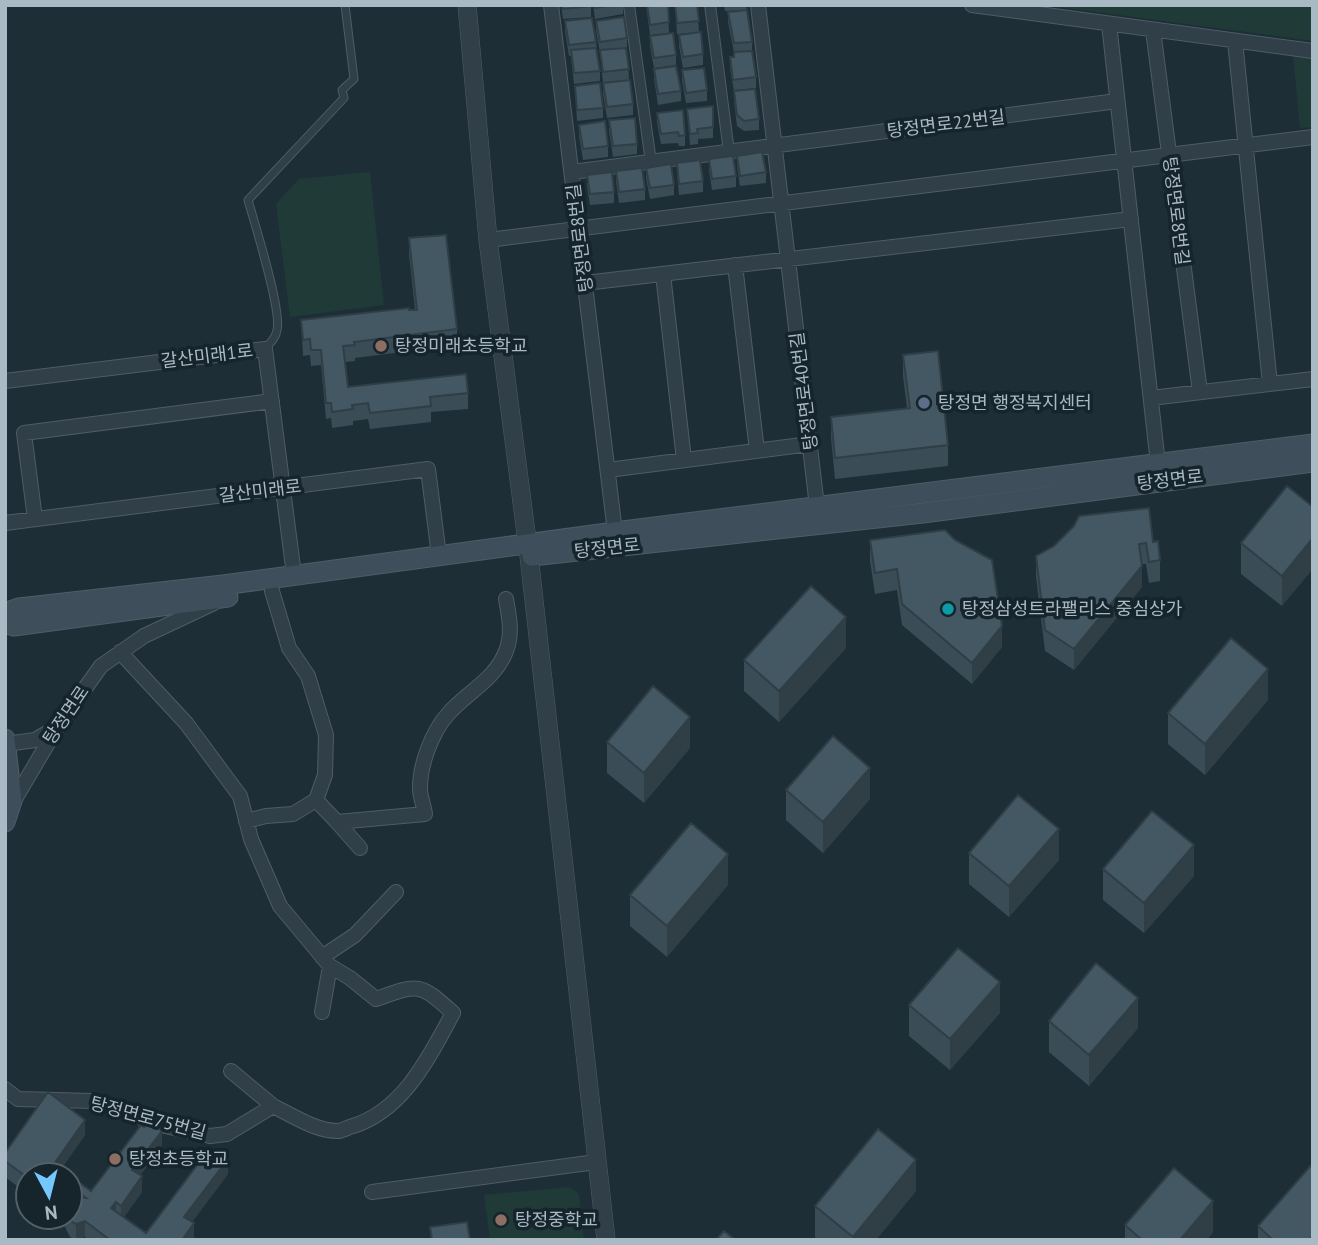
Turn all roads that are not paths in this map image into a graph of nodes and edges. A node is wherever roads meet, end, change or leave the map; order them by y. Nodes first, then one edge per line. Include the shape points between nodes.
1 (345, 5) edge
2 (467, 5) edge
3 (551, 5) edge
4 (629, 5) edge
5 (710, 5) edge
6 (758, 5) edge
7 (972, 5) edge
8 (1109, 24) junction
9 (1153, 30) junction
10 (1235, 41) junction
11 (1313, 51) edge
12 (1117, 101) junction
13 (1313, 137) edge
14 (1246, 145) junction
15 (775, 146) junction
16 (729, 152) junction
17 (1169, 155) junction
18 (1124, 160) junction
19 (650, 162) junction
20 (572, 172) junction
21 (782, 204) junction
22 (1131, 219) junction
23 (579, 229) junction
24 (488, 240) junction
25 (788, 259) junction
26 (735, 265) junction
27 (663, 274) junction
28 (585, 283) junction
29 (265, 348) junction
30 (1313, 379) edge
31 (5, 381) edge
32 (1270, 384) junction
33 (1200, 392) junction
34 (1151, 398) junction
35 (272, 401) junction
36 (810, 444) junction
37 (1313, 444) edge
38 (757, 451) junction
39 (684, 460) junction
40 (1313, 462) edge
41 (608, 470) junction
42 (1159, 473) junction
43 (283, 488) junction
44 (818, 516) junction
45 (35, 519) junction
46 (5, 523) edge
47 (615, 532) junction
48 (528, 550) junction
49 (439, 556) junction
50 (294, 575) junction
51 (227, 591) junction
52 (272, 591) junction
53 (506, 598) dead end
54 (135, 610) junction
55 (5, 613) edge
56 (5, 623) edge
57 (144, 636) junction
58 (120, 652) junction
59 (58, 726) junction
60 (6, 741) edge
61 (316, 800) junction
62 (8, 815) edge
63 (246, 821) junction
64 (337, 822) junction
65 (360, 848) dead end
66 (396, 892) dead end
67 (326, 961) junction
68 (322, 1012) dead end
69 (231, 1071) dead end
70 (5, 1089) edge
71 (273, 1106) junction
72 (596, 1162) junction
73 (372, 1192) dead end
74 (606, 1240) edge

1 - 29 lane via 354,79 342,90 344,98 248,201 278,322 274,340
2 - 24 street
3 - 20 street, 탕정면로8번길
4 - 19 street
5 - 16 street
6 - 15 street, 탕정면로40번길
7 - 8 street
8 - 9 street
8 - 12 street
9 - 10 street
9 - 17 street, 탕정면로8번길
10 - 11 street
10 - 14 street
12 - 15 street, 탕정면로22번길
12 - 18 street
13 - 14 street
14 - 17 street
14 - 32 street
15 - 16 street
15 - 21 street, 탕정면로40번길
16 - 19 street
17 - 18 street
17 - 33 street, 탕정면로8번길
18 - 21 street
18 - 22 street
19 - 20 street
20 - 23 street, 탕정면로8번길
21 - 23 street
21 - 25 street, 탕정면로40번길
22 - 25 street
22 - 34 street
23 - 24 street
23 - 28 street, 탕정면로8번길
24 - 48 street
25 - 26 street
25 - 36 street, 탕정면로40번길
26 - 27 street
26 - 38 street
27 - 28 street
27 - 39 street
28 - 41 street, 탕정면로8번길
29 - 31 street, 갈산미래1로
29 - 35 street, 갈산미래1로
30 - 32 street
32 - 33 street
33 - 34 street
34 - 42 street
35 - 43 street, 갈산미래1로
35 - 45 street via 24,433
36 - 38 street
36 - 44 street, 탕정면로40번길
37 - 42 main road, 탕정면로
38 - 39 street
39 - 41 street
40 - 42 main road, 탕정면로
41 - 47 street, 탕정면로8번길
42 - 44 main road, 탕정면로
43 - 45 street, 갈산미래로
43 - 49 street, 갈산미래로 via 428,469
43 - 50 street, 갈산미래1로
44 - 47 main road, 탕정면로
44 - 48 main road, 탕정면로
45 - 46 street, 갈산미래로
47 - 48 main road, 탕정면로
48 - 49 main road, 탕정면로
48 - 52 main road, 탕정면로
48 - 72 street
49 - 50 main road, 탕정면로
50 - 51 main road, 탕정면로
51 - 52 main road, 탕정면로
51 - 54 main road
51 - 55 main road via 19,608
51 - 57 street, 탕정면로
52 - 61 street via 289,648 309,676 326,735 325,775
53 - 64 street via 510,626 506,652 494,670 448,714 432,741 420,790 425,814
54 - 56 main road via 13,626
54 - 57 street via 149,621
57 - 58 street, 탕정면로
58 - 59 street, 탕정면로 via 101,666
58 - 63 street via 186,723 240,796
59 - 60 street via 35,740
59 - 62 street, 탕정면로
60 - 62 main road via 12,797
61 - 63 street via 293,814
61 - 64 street
63 - 67 street via 280,906
64 - 65 street
66 - 67 street
67 - 68 street
67 - 71 street via 376,999 419,987 453,1013 397,1102 367,1122 338,1131
69 - 71 street
70 - 71 street, 탕정면로75번길 via 18,1099 93,1101 161,1125 210,1136 227,1134
72 - 73 street
72 - 74 street

